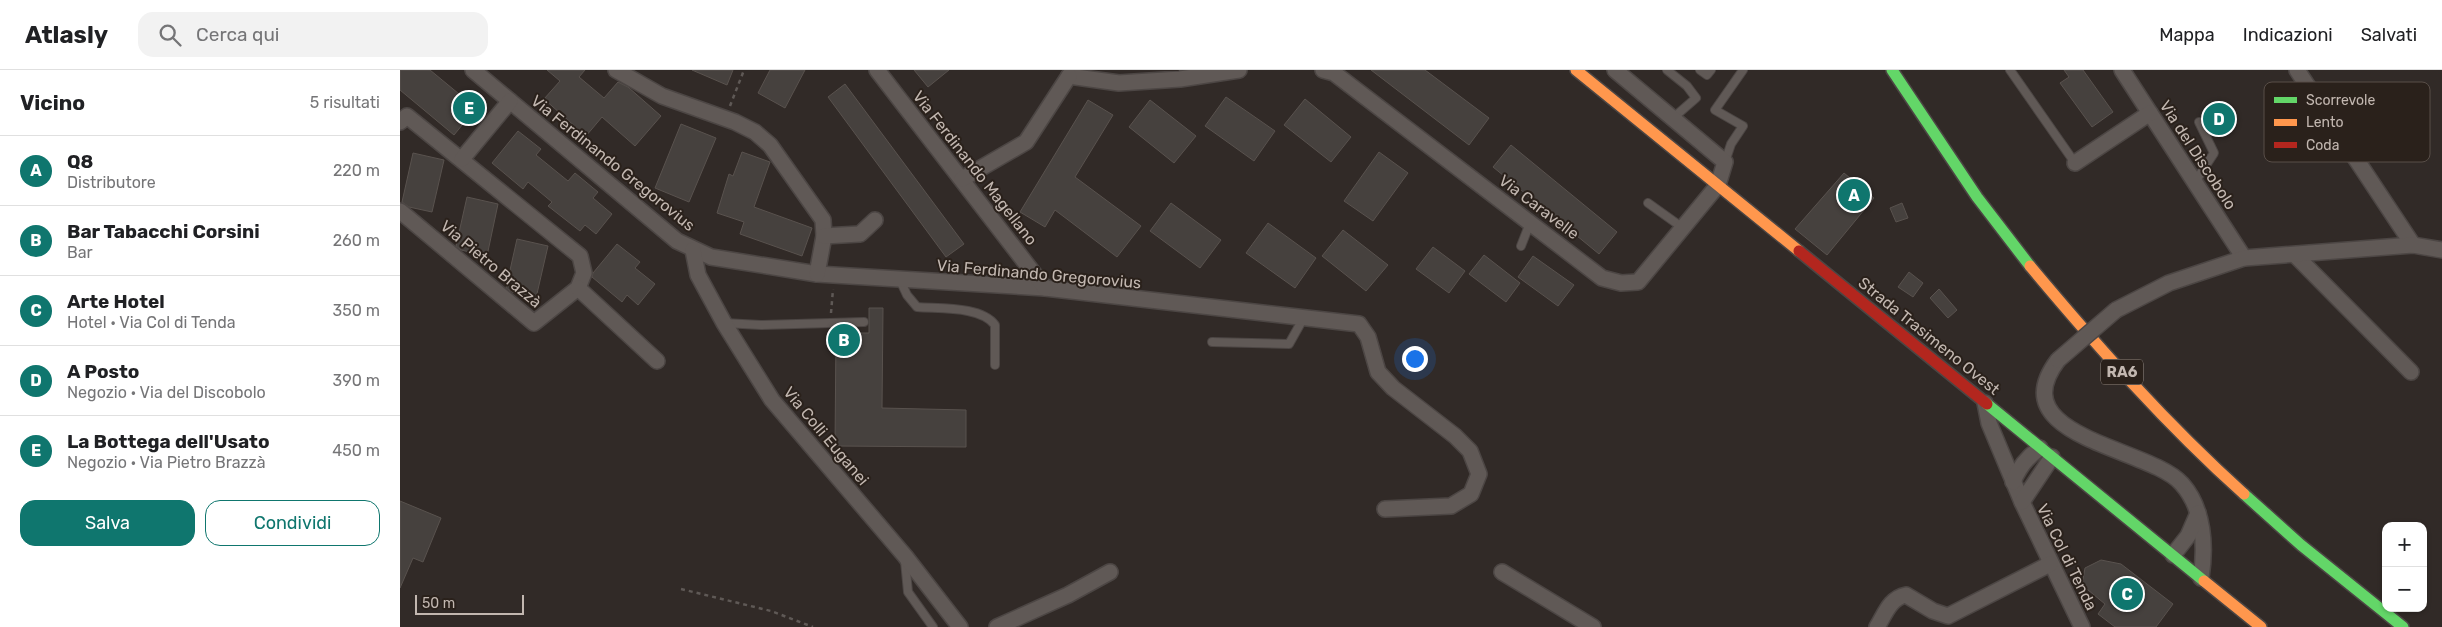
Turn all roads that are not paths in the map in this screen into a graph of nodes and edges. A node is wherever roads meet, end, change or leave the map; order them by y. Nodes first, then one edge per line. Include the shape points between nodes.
1 (473, 70) edge
2 (616, 70) edge
3 (877, 70) edge
4 (1238, 70) edge
5 (1323, 70) edge
6 (1576, 70) edge
7 (1615, 70) edge
8 (1667, 70) edge
9 (1700, 70) edge
10 (1711, 70) edge
11 (1743, 70) edge
12 (1892, 70) edge
13 (2010, 70) edge
14 (2122, 70) edge
15 (2297, 70) edge
16 (1066, 73) edge
17 (2305, 82) edge
18 (510, 101) junction
19 (2150, 113) junction
20 (402, 116) edge
21 (1672, 118) junction
22 (2199, 122) dead end
23 (462, 159) junction
24 (1725, 162) junction
25 (2358, 162) edge
26 (2075, 163) joint
27 (962, 179) junction
28 (2195, 182) junction
29 (1718, 185) junction
30 (1648, 203) dead end
31 (400, 211) edge
32 (875, 220) dead end
33 (1530, 223) junction
34 (1683, 228) junction
35 (824, 236) junction
36 (2413, 245) junction
37 (1520, 246) dead end
38 (693, 250) junction
39 (2442, 250) edge
40 (2296, 256) junction
41 (2244, 258) junction
42 (818, 274) junction
43 (900, 280) junction
44 (578, 288) junction
45 (1045, 288) junction
46 (1303, 319) junction
47 (864, 322) dead end
48 (724, 323) junction
49 (2069, 337) dead end
50 (1212, 342) dead end
51 (2083, 352) dead end
52 (657, 361) dead end
53 (995, 365) dead end
54 (2411, 372) dead end
55 (1985, 403) junction
56 (2046, 452) junction
57 (2013, 482) junction
58 (2022, 502) junction
59 (1385, 509) dead end
60 (2198, 513) junction
61 (2173, 555) junction
62 (905, 556) junction
63 (2050, 564) junction
64 (1110, 572) dead end
65 (1502, 572) dead end
66 (2201, 578) junction
67 (933, 627) edge
68 (960, 627) edge
69 (997, 627) edge
70 (1594, 627) edge
71 (1877, 627) edge
72 (2082, 627) edge
73 (2261, 627) edge
74 (2403, 627) edge

1 - 18 street, Via Ferdinando Gregorovius
2 - 35 street via 662,96 726,118 755,132 770,145 823,220
3 - 27 street, Via Ferdinando Magellano
4 - 16 street via 1180,79 1119,83
5 - 33 street, Via Caravelle via 1334,73
6 - 29 main road, Strada Trasimeno Ovest
7 - 21 street
8 - 21 lane via 1696,98
9 - 10 lane via 1707,75
11 - 24 lane via 1715,110 1743,126
12 - 74 main road, RA6 via 1924,123 1985,207 2046,285 2133,384 2288,534
13 - 26 lane
14 - 19 street, Via del Discobolo
15 - 17 street
16 - 27 street via 1026,142
18 - 23 street
18 - 38 street, Via Ferdinando Gregorovius via 677,241
19 - 26 street
19 - 28 street, Via del Discobolo
20 - 23 street
21 - 24 street
22 - 28 lane via 2214,153
23 - 44 street via 580,256 584,273
24 - 29 street
25 - 36 street
27 - 45 street, Via Ferdinando Magellano
28 - 41 street, Via del Discobolo
29 - 34 street, Via Caravelle
29 - 55 main road, Strada Trasimeno Ovest
30 - 34 lane
31 - 44 street, Via Pietro Brazzà via 534,323
32 - 35 street via 860,234
33 - 34 street, Via Caravelle via 1602,278 1621,283 1638,282
33 - 37 lane
35 - 42 street
36 - 39 street
36 - 40 street
38 - 42 street, Via Ferdinando Gregorovius via 744,263
38 - 48 street, Via Colli Euganei via 698,275
40 - 41 street
40 - 54 street
41 - 60 street, bridge via 2169,283 2116,310 2058,360 2047,374 2047,402 2059,422 2074,432 2164,471 2180,482
42 - 43 street, Via Ferdinando Gregorovius
43 - 45 street, Via Ferdinando Gregorovius
43 - 53 lane via 917,308 980,312 992,320 995,324
44 - 52 street
45 - 46 street, Via Ferdinando Gregorovius
46 - 50 lane via 1289,344
46 - 59 street, Via Ferdinando Gregorovius via 1358,324 1368,337 1378,372 1470,451 1479,474 1470,494 1451,506
47 - 48 lane
48 - 62 street, Via Colli Euganei via 772,400
49 - 51 main road, RA6
55 - 56 main road, Strada Trasimeno Ovest
55 - 57 street, Via Col di Tenda via 1989,423
56 - 57 street via 2030,455
56 - 58 street, Via Col di Tenda
56 - 61 main road, Strada Trasimeno Ovest
57 - 58 street, Via Col di Tenda
58 - 63 street, Via Col di Tenda
60 - 61 street via 2188,536
60 - 66 street via 2204,544
61 - 66 main road, Strada Trasimeno Ovest
62 - 67 lane via 908,592
62 - 68 street, Via Colli Euganei
63 - 71 street via 1948,616 1932,611 1906,595 1900,596 1893,601
63 - 72 street, Via Col di Tenda
64 - 69 street
65 - 70 street
66 - 73 main road, Strada Trasimeno Ovest

